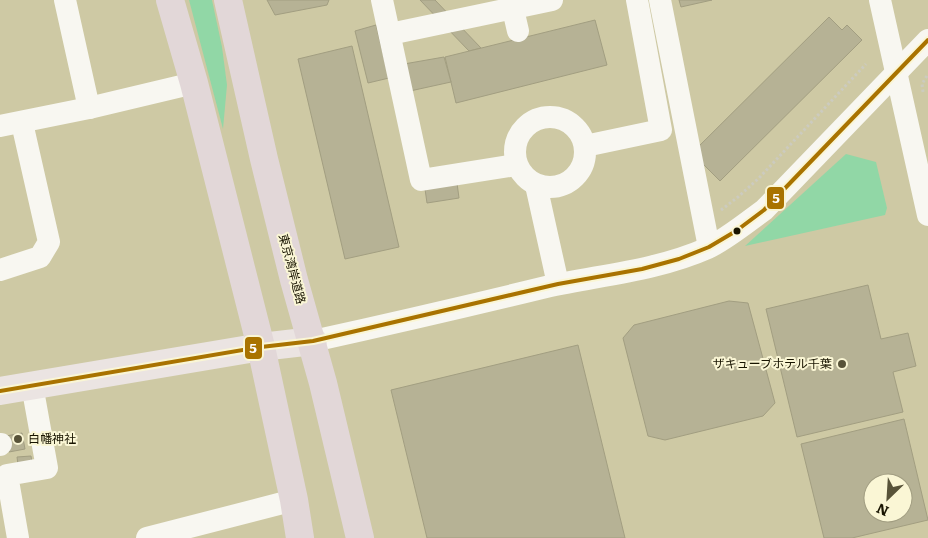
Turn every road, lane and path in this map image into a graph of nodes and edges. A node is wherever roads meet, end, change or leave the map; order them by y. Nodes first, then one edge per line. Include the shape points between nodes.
1 (65, 0) edge
2 (170, 0) edge
3 (228, 0) edge
4 (382, 0) edge
5 (552, 0) edge
6 (637, 0) edge
7 (660, 0) edge
8 (880, 0) edge
9 (512, 3) edge
10 (474, 8) edge
11 (518, 30) dead end
12 (390, 34) junction
13 (928, 40) edge
14 (866, 64) dead end
15 (896, 72) junction
16 (928, 74) edge
17 (194, 83) junction
18 (923, 94) dead end
19 (89, 108) junction
20 (22, 123) junction
21 (0, 126) edge
22 (585, 146) junction
23 (516, 165) junction
24 (536, 185) junction
25 (720, 210) dead end
26 (928, 213) edge
27 (709, 247) junction
28 (0, 270) edge
29 (558, 284) junction
30 (313, 341) junction
31 (261, 347) junction
32 (32, 386) junction
33 (0, 391) edge
34 (294, 500) junction
35 (18, 538) edge
36 (147, 538) edge
37 (300, 538) edge
38 (360, 538) edge

1 - 19 street
2 - 17 highway
3 - 30 highway, 東京湾岸道路 via 266,168 298,296
4 - 12 street
5 - 9 street
6 - 22 street via 661,130
7 - 27 street
8 - 15 street
9 - 10 street
9 - 11 street
10 - 12 street
12 - 23 street via 421,180
13 - 15 street
14 - 25 path via 759,178
15 - 26 street
15 - 27 street via 764,210
16 - 18 path via 922,84
17 - 19 street
17 - 31 highway
19 - 20 street
20 - 21 street
20 - 28 street via 50,242 40,257
22 - 23 street via 574,126 554,117 542,118 530,122 522,130 516,141
22 - 24 street via 583,163 575,178 554,188
23 - 24 street via 522,175
24 - 29 street
27 - 29 street via 642,269
29 - 30 street
30 - 31 main road
30 - 38 highway, 東京湾岸道路
31 - 32 main road
31 - 34 highway
32 - 33 main road
32 - 35 street via 47,468 7,475
34 - 36 street
34 - 37 highway

